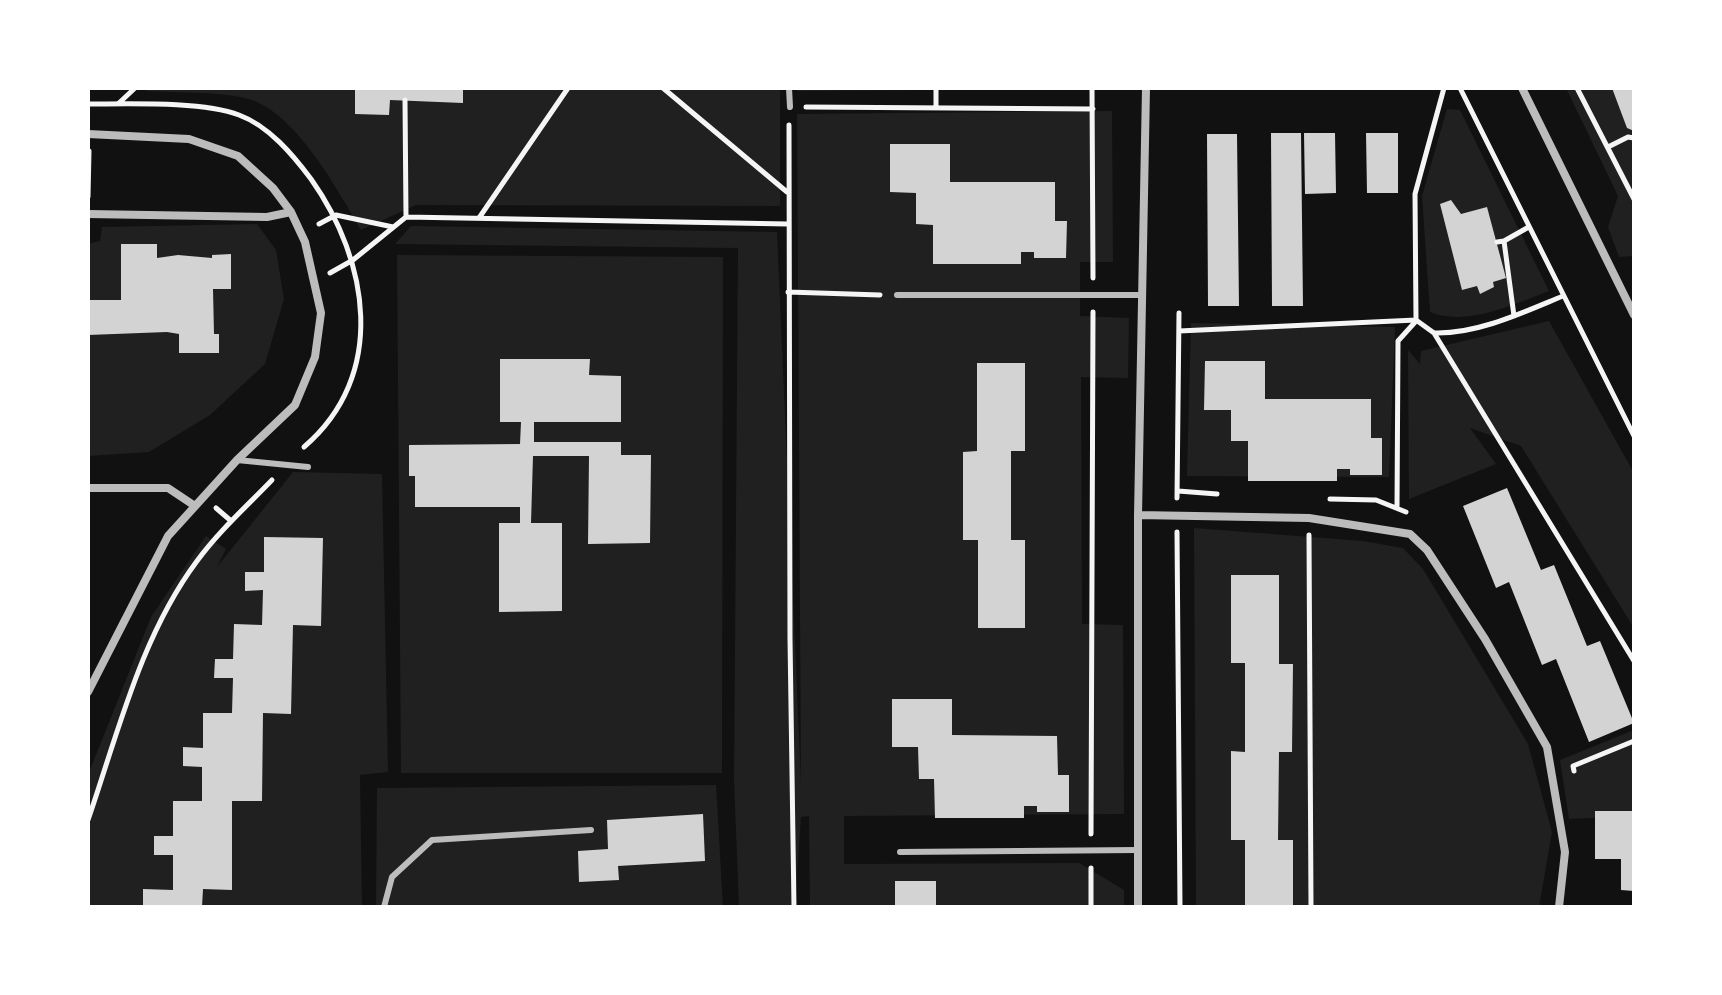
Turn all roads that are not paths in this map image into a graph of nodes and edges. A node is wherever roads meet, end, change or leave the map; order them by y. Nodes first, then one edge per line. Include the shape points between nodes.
1 (789, 88) edge
2 (1146, 88) edge
3 (1522, 88) edge
4 (790, 107) road end
5 (88, 134) edge
6 (291, 212) junction
7 (88, 214) edge
8 (897, 295) road end
9 (1141, 295) junction
10 (1634, 315) edge
11 (237, 460) junction
12 (308, 467) dead end
13 (88, 488) edge
14 (195, 506) junction
15 (1138, 515) junction
16 (91, 674) edge
17 (88, 692) edge
18 (591, 830) dead end
19 (1138, 850) junction
20 (900, 852) dead end
21 (384, 907) edge
22 (1138, 907) edge
23 (1559, 907) edge

1 - 4 lane
2 - 9 street
3 - 10 street
5 - 6 street via 189,139 238,156
6 - 7 street via 267,217
6 - 11 street via 305,242 321,313 315,357 295,405
8 - 9 lane
9 - 15 street
11 - 12 lane
11 - 14 street
13 - 14 street via 168,488
14 - 16 street via 168,536
15 - 19 street
15 - 23 street via 1309,518 1410,534 1427,550 1510,678 1547,747 1565,852
16 - 17 street
18 - 21 lane via 432,840 392,877
19 - 20 lane
19 - 22 street

